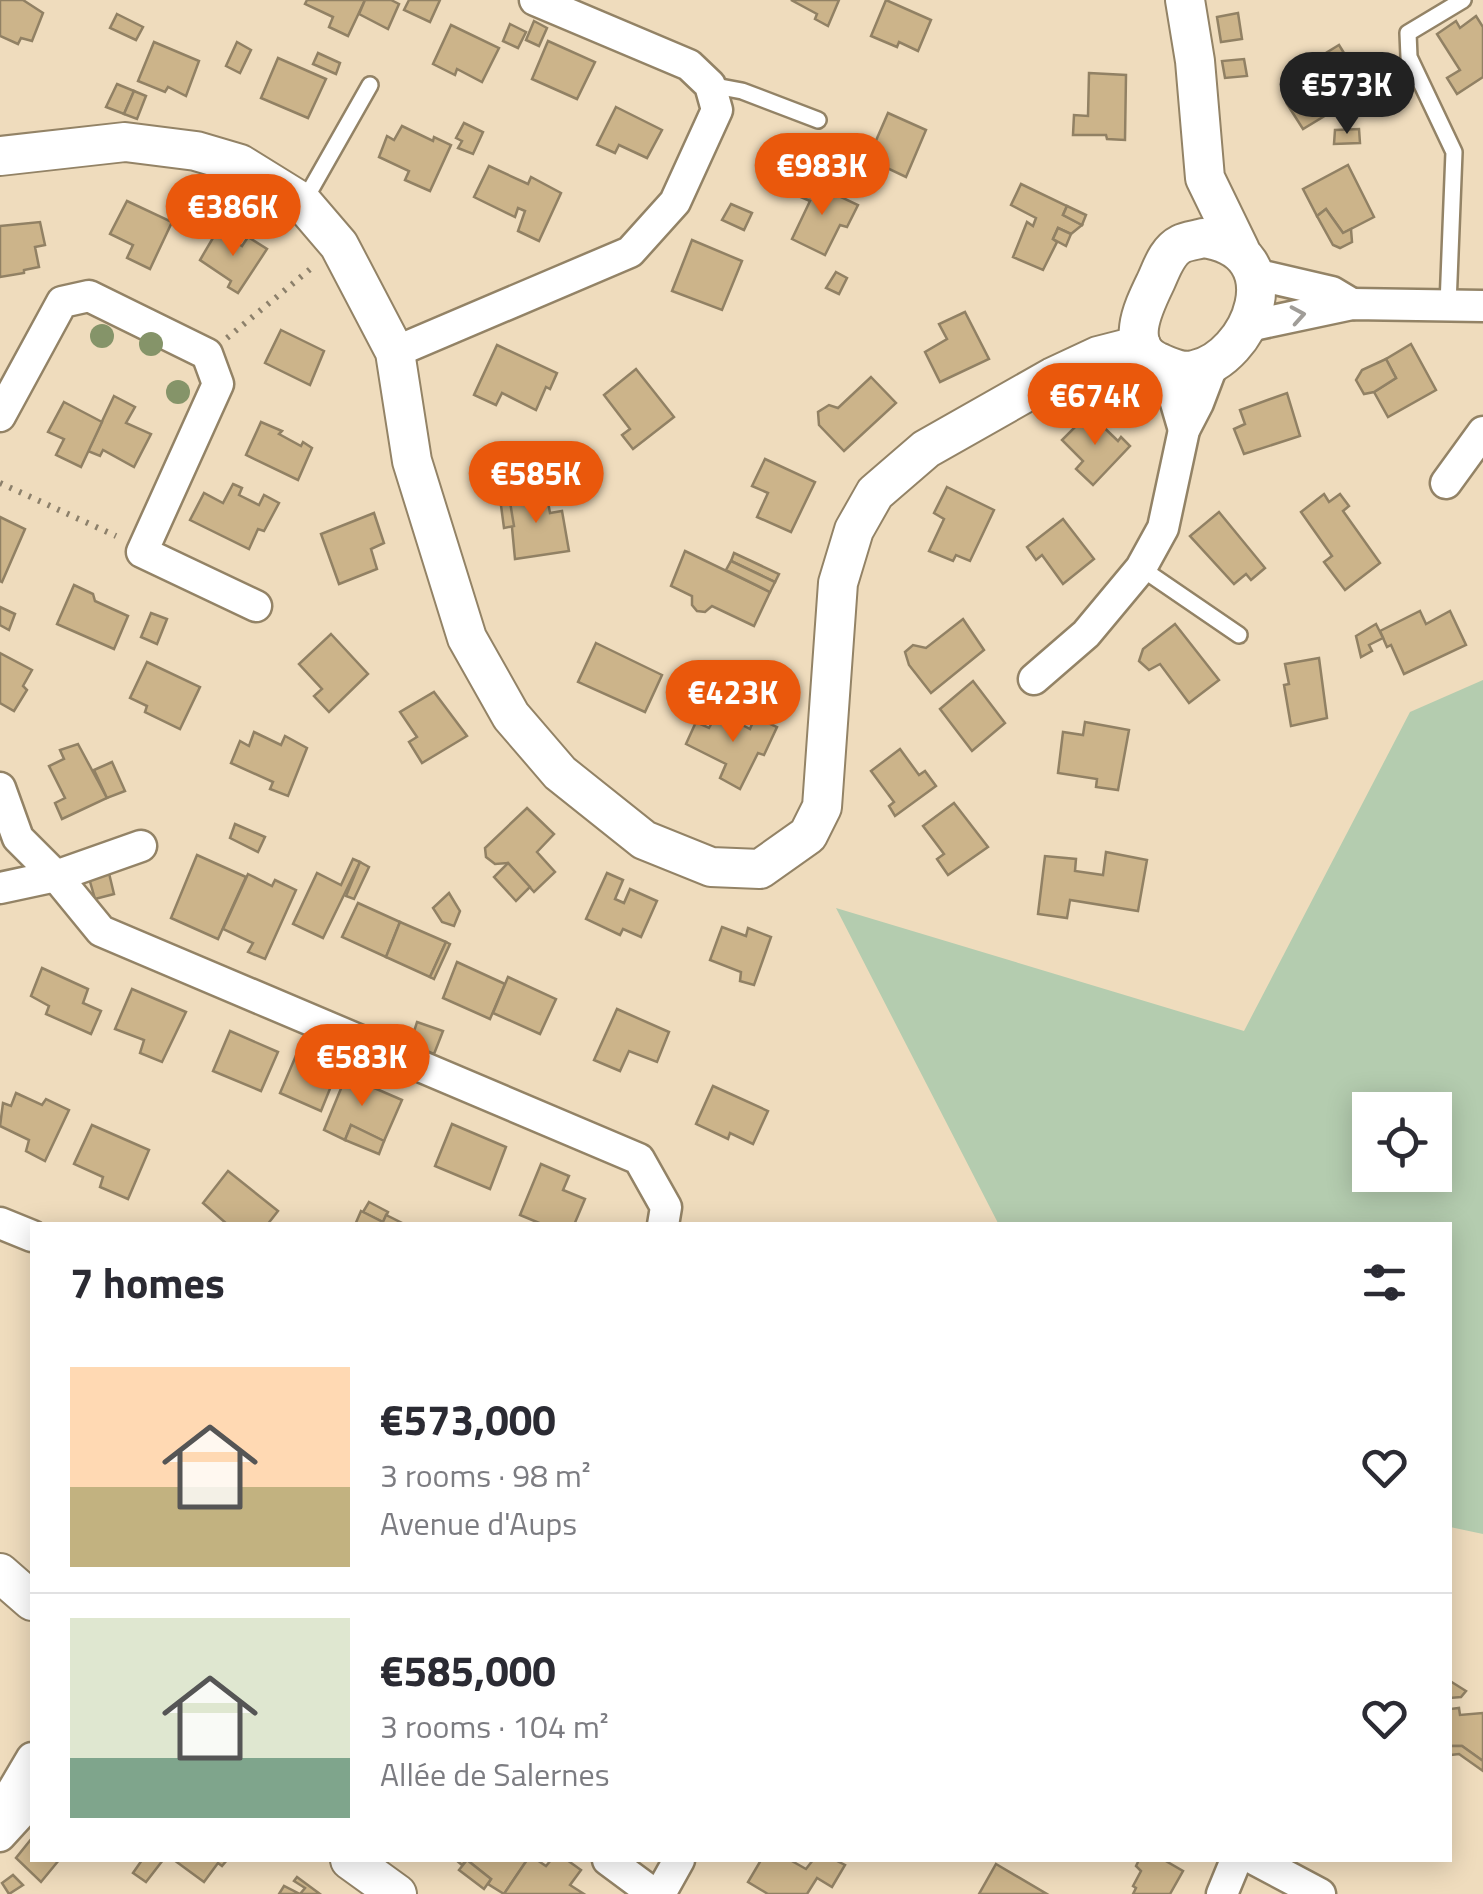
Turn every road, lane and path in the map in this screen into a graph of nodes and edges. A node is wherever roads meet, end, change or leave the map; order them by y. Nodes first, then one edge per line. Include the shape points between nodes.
1 (534, 0) edge
2 (1185, 0) edge
3 (1464, 0) edge
4 (370, 84) dead end
5 (710, 85) junction
6 (818, 120) dead end
7 (0, 156) edge
8 (1206, 178) junction
9 (303, 202) junction
10 (1180, 244) junction
11 (339, 245) junction
12 (1247, 262) junction
13 (1147, 300) junction
14 (1352, 304) junction
15 (1448, 305) junction
16 (1483, 306) edge
17 (1244, 327) junction
18 (395, 352) junction
19 (206, 354) junction
20 (1153, 355) junction
21 (1214, 361) junction
22 (1052, 376) junction
23 (0, 416) edge
24 (1184, 430) junction
25 (1483, 432) edge
26 (0, 483) edge
27 (1446, 484) dead end
28 (115, 535) dead end
29 (1141, 568) junction
30 (256, 606) dead end
31 (1239, 635) dead end
32 (1034, 680) dead end
33 (0, 788) edge
34 (141, 846) dead end
35 (56, 876) junction
36 (0, 888) edge
37 (664, 1216) edge
38 (0, 1223) edge
39 (30, 1235) edge
40 (0, 1573) edge
41 (0, 1599) edge
42 (30, 1599) edge
43 (30, 1624) edge
44 (30, 1761) edge
45 (30, 1804) edge
46 (0, 1812) edge
47 (0, 1836) edge
48 (353, 1862) edge
49 (611, 1862) edge
50 (678, 1862) edge
51 (1235, 1862) edge
52 (1260, 1862) edge
53 (397, 1894) edge
54 (657, 1894) edge
55 (1222, 1894) edge
56 (1320, 1894) edge

1 - 5 street via 689,65
2 - 8 street
3 - 15 lane via 1408,34 1409,57 1454,152
4 - 9 lane
5 - 6 lane
5 - 18 street via 717,110 675,202 630,252
7 - 9 street via 125,142 196,151 240,164
8 - 10 street
8 - 12 street
9 - 11 street
10 - 12 street via 1222,240
10 - 13 street
11 - 18 street
11 - 19 path
12 - 14 street
12 - 17 street via 1259,287
13 - 20 street via 1138,328
13 - 22 street
14 - 15 street
17 -> 14 street
15 - 16 street
17 - 21 street
18 - 22 street via 412,461 450,585 467,638 511,716 560,773 644,840 712,867 760,870 808,834 822,806 838,583 854,530 875,492 926,449
19 - 23 street via 89,296 62,302
19 - 30 street via 218,384 142,552
20 - 21 street via 1178,370
20 - 22 street via 1098,356
20 - 24 street
21 - 24 street
24 - 29 street via 1163,528
25 - 27 street
26 - 28 path
29 - 31 lane
29 - 32 street via 1086,634
33 - 35 street via 18,838
34 - 35 street
35 - 36 street
35 - 37 street via 101,931 639,1160
38 - 39 street
40 - 42 street
41 - 43 street
44 - 46 street
45 - 47 street
48 - 53 street
49 - 54 street
50 - 54 street
51 - 55 street
52 - 56 street

